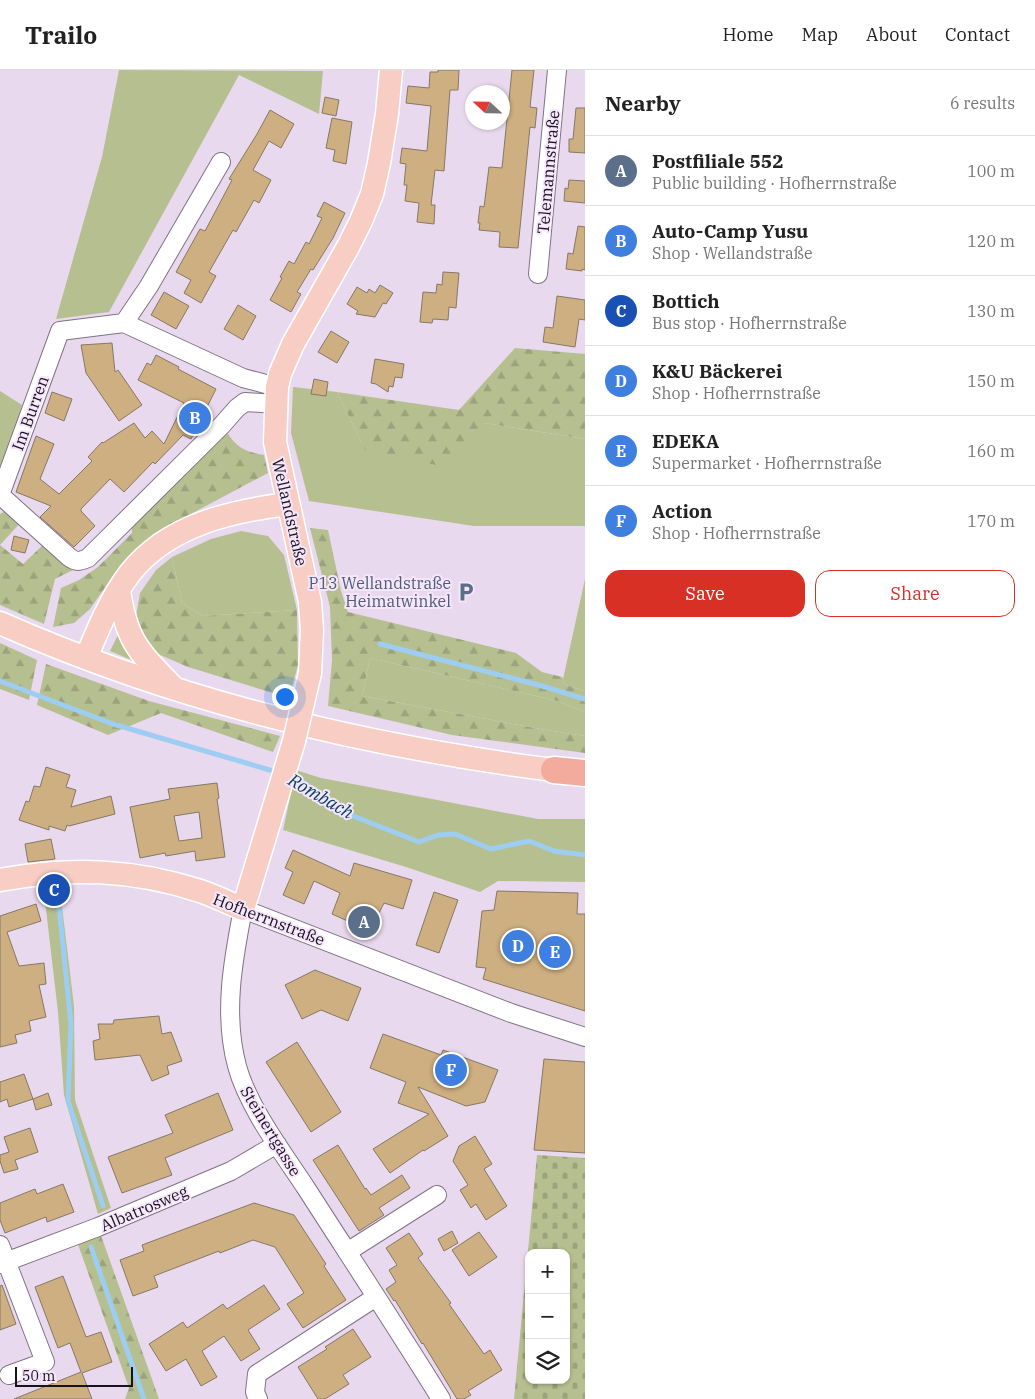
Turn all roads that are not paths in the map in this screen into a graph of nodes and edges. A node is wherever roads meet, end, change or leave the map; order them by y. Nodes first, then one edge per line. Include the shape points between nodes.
1 (391, 70) edge
2 (557, 70) edge
3 (221, 162) dead end
4 (538, 274) dead end
5 (124, 323) junction
6 (248, 380) junction
7 (277, 396) junction
8 (245, 402) junction
9 (0, 495) edge
10 (288, 504) junction
11 (119, 590) junction
12 (0, 623) edge
13 (86, 658) junction
14 (175, 689) junction
15 (554, 770) joint
16 (585, 773) edge
17 (0, 880) edge
18 (243, 909) junction
19 (585, 1037) edge
20 (277, 1144) junction
21 (438, 1195) dead end
22 (0, 1245) edge
23 (347, 1252) junction
24 (3, 1263) edge
25 (376, 1296) junction
26 (9, 1375) dead end
27 (258, 1399) edge
28 (441, 1399) edge

1 - 7 main road, Wellandstraße via 387,114 372,194 348,247 293,344 280,374
2 - 4 street, Telemannstraße
3 - 5 street
5 - 6 street
5 - 9 street, Im Burren via 60,331
6 - 7 street
6 - 8 street
7 - 8 street
7 - 10 main road, Wellandstraße via 275,442
8 - 9 street via 88,558 75,561 69,557
10 - 11 main road via 218,517 172,537 142,559
10 - 18 main road, Wellandstraße, bridge via 310,602 310,673 303,707
11 - 13 main road
11 - 14 main road via 125,622 133,642
12 - 13 main road
13 - 14 main road
14 - 15 main road via 262,715 368,740
15 - 16 highway
17 - 18 main road, Hofherrnstraße via 29,874 122,873 200,891
18 - 19 street, Hofherrnstraße via 511,1013
18 - 20 street, Steinertgasse via 232,966 232,1040 244,1089
20 - 23 street, Steinertgasse
20 - 24 street, Albatrosweg via 231,1171
21 - 23 street
22 - 24 street
23 - 25 street, Steinertgasse
24 - 26 street via 45,1362
25 - 27 street via 257,1374 255,1392
25 - 28 street, Steinertgasse

